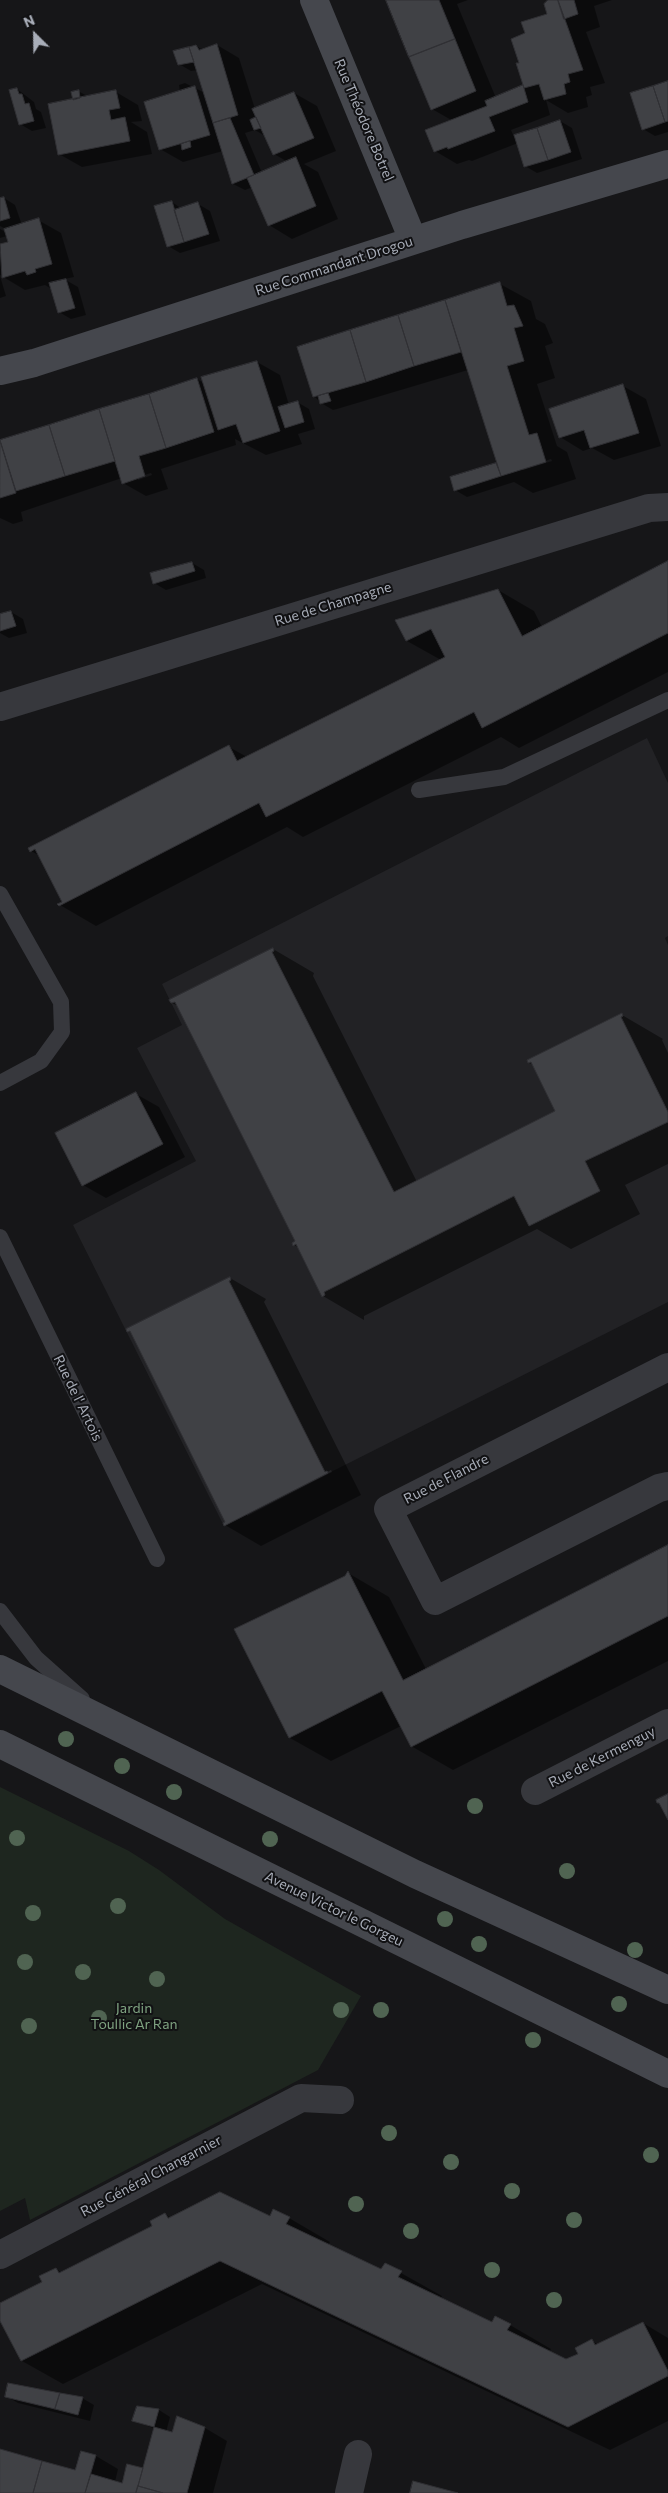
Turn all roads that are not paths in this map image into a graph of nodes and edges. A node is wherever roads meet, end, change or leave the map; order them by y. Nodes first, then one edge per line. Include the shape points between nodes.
1 (314, 0) edge
2 (668, 164) edge
3 (413, 240) junction
4 (0, 371) edge
5 (668, 507) edge
6 (668, 700) edge
7 (0, 707) edge
8 (419, 790) dead end
9 (0, 894) edge
10 (0, 1083) edge
11 (0, 1237) edge
12 (668, 1367) edge
13 (668, 1486) edge
14 (157, 1559) dead end
15 (0, 1611) edge
16 (0, 1669) edge
17 (668, 1723) edge
18 (115, 1725) junction
19 (0, 1744) edge
20 (535, 1791) dead end
21 (668, 1990) edge
22 (668, 2074) edge
23 (340, 2100) dead end
24 (0, 2255) edge
25 (358, 2454) dead end
26 (349, 2493) edge

1 - 3 main road, Rue Théodore Botrel
2 - 3 main road, Rue Commandant Drogou
3 - 4 main road, Rue Commandant Drogou via 34,364
5 - 7 street, Rue de Champagne via 649,508
6 - 8 lane via 504,777
9 - 10 lane via 61,1002 62,1032 41,1061
11 - 14 lane, Rue de l' Artois
12 - 13 street, Rue de Flandre via 388,1509 434,1601
15 - 18 lane via 36,1658 61,1683
16 - 18 main road
17 - 20 street, Rue de Kermenguy
18 - 21 main road via 415,1874
19 - 22 main road, Avenue Victor le Gorgeu
23 - 24 street, Rue Général Changarnier via 301,2098
25 - 26 street

